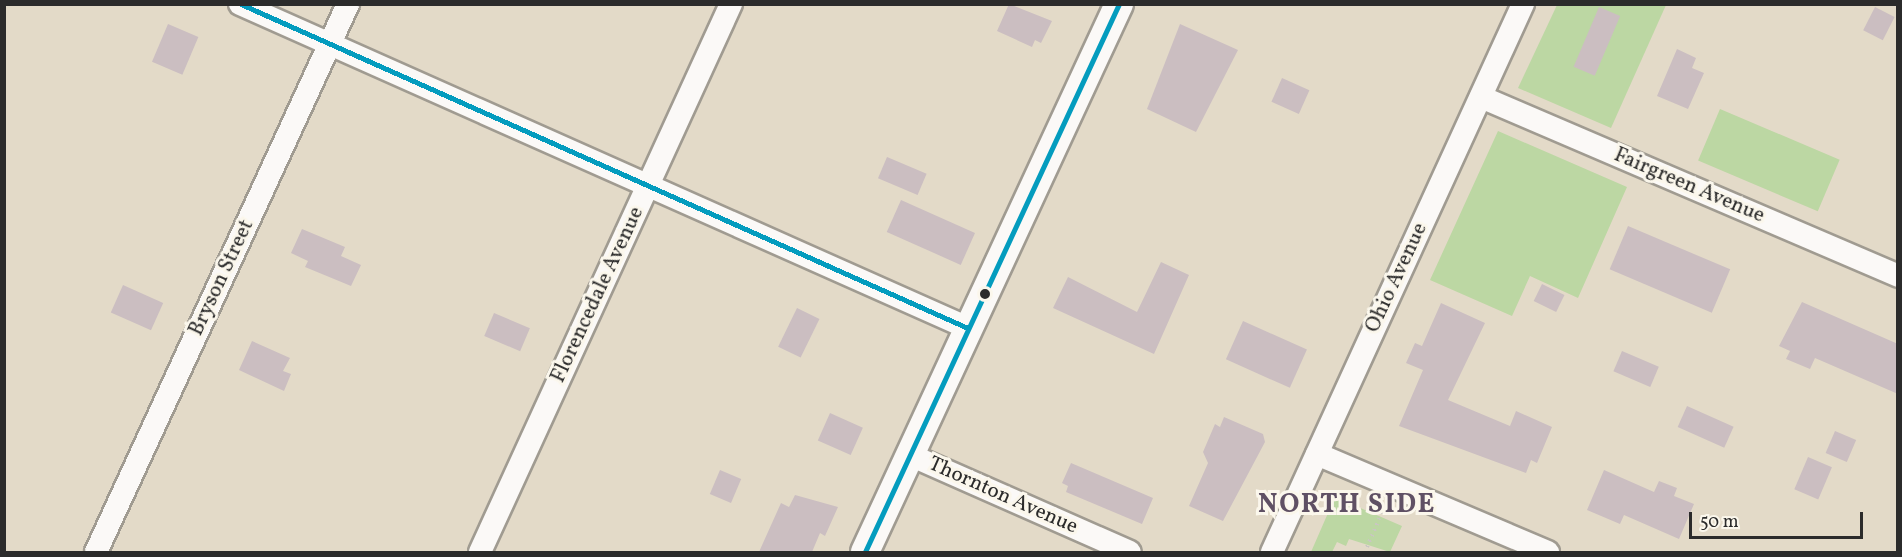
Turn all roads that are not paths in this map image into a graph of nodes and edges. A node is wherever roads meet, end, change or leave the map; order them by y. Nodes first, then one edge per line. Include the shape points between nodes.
1 (240, 4) edge
2 (348, 4) edge
3 (731, 4) edge
4 (1119, 4) edge
5 (1523, 4) edge
6 (329, 44) junction
7 (1480, 97) junction
8 (648, 185) junction
9 (1898, 276) edge
10 (968, 328) junction
11 (1317, 454) junction
12 (910, 455) junction
13 (96, 552) edge
14 (480, 552) edge
15 (865, 552) edge
16 (1130, 552) edge
17 (1272, 552) edge
18 (1548, 552) edge

1 - 6 street
2 - 6 street, Bryson Street
3 - 8 street, Florencedale Avenue
4 - 10 street
5 - 7 street, Ohio Avenue
6 - 8 street
6 - 13 street, Bryson Street
7 - 9 street, Fairgreen Avenue
7 - 11 street, Ohio Avenue
8 - 10 street
8 - 14 street, Florencedale Avenue
10 - 12 street
11 - 17 street, Ohio Avenue
11 - 18 street
12 - 15 street
12 - 16 street, Thornton Avenue

